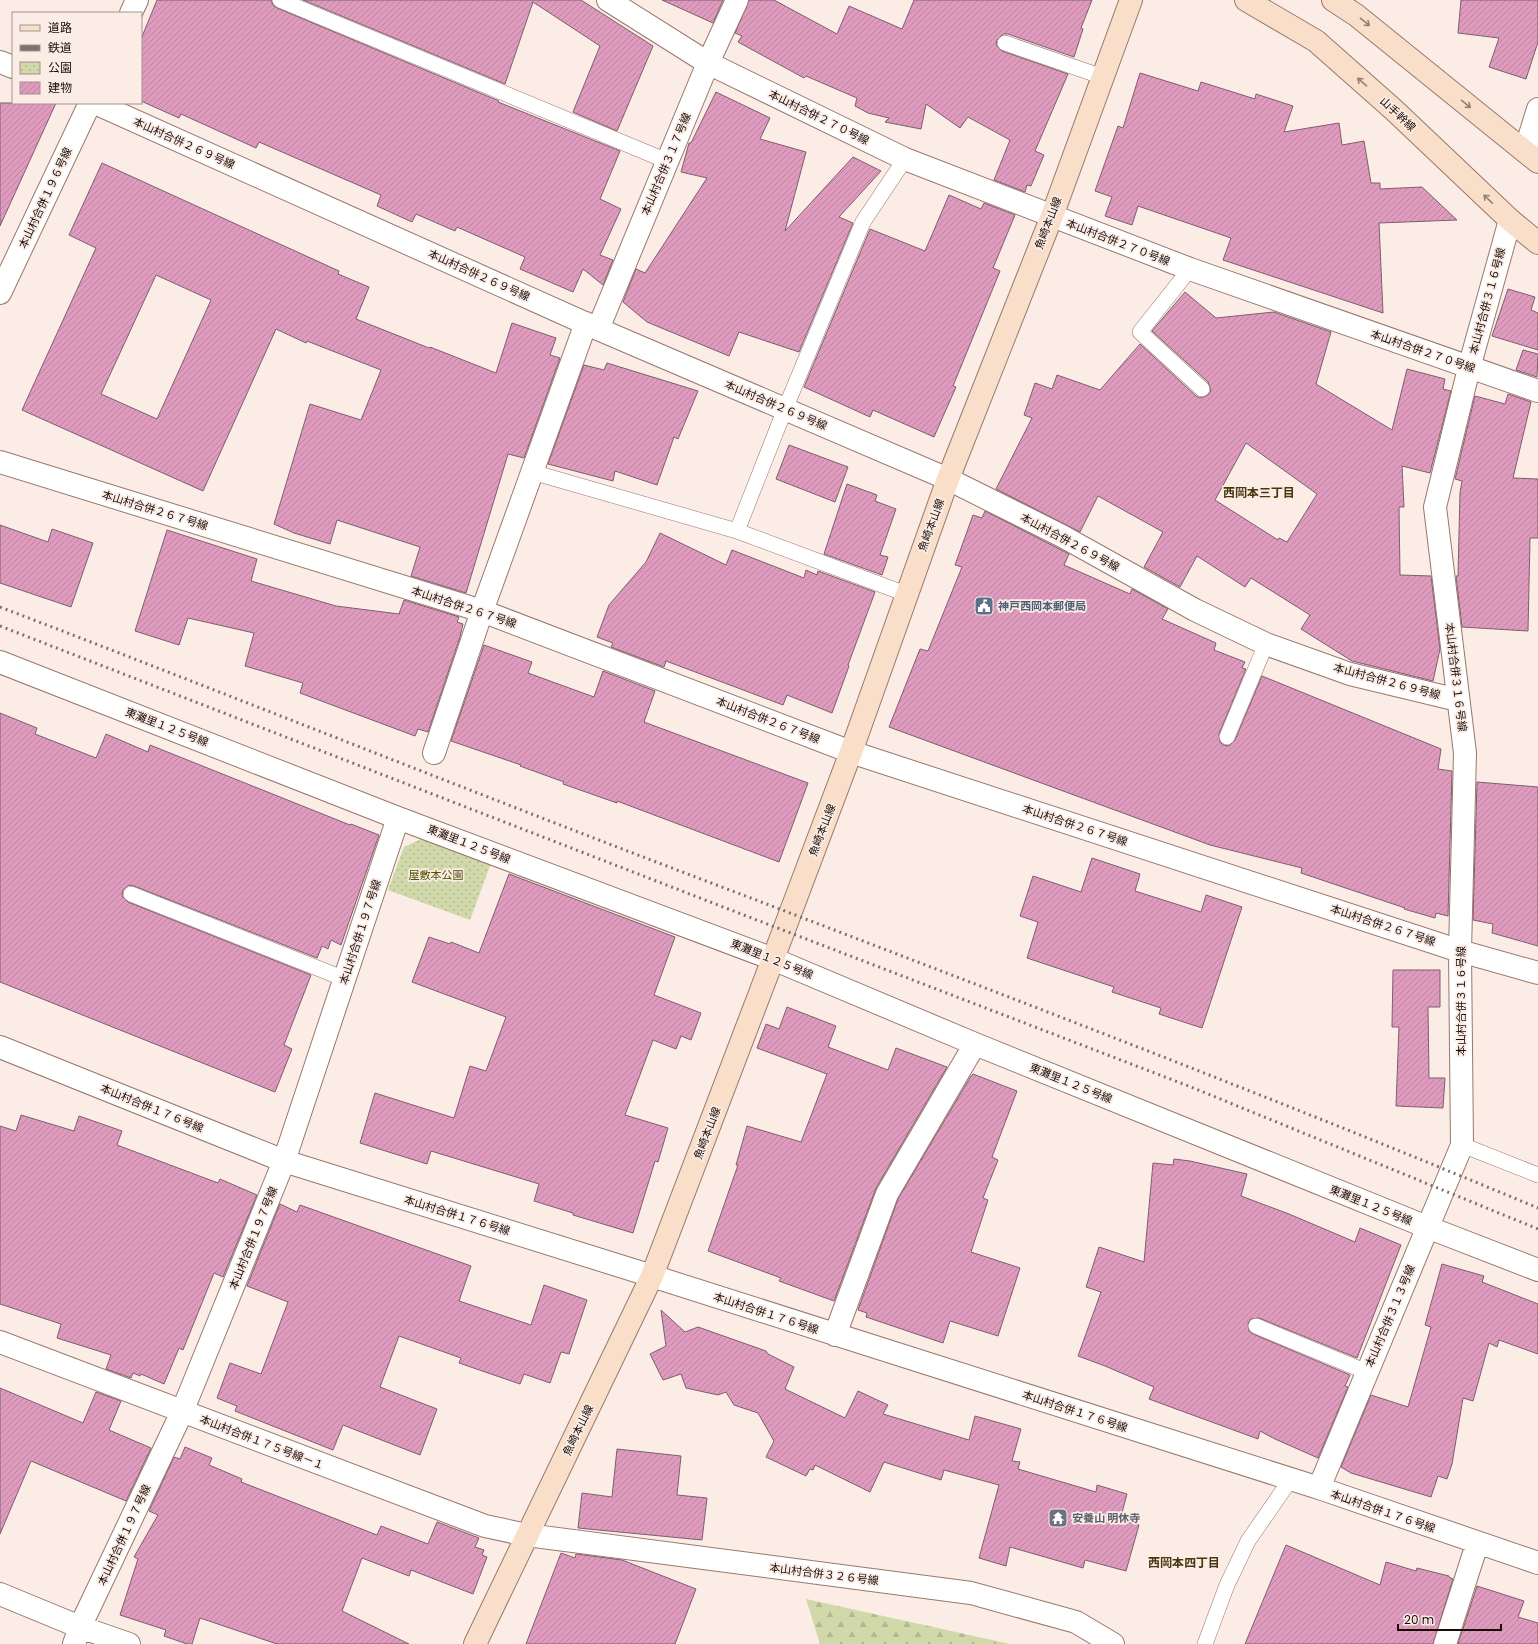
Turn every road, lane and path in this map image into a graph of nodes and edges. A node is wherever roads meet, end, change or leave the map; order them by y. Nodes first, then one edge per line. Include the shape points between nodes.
1 (137, 0) edge
2 (280, 0) edge
3 (608, 0) edge
4 (737, 0) edge
5 (1131, 0) edge
6 (1246, 0) edge
7 (1333, 0) edge
8 (131, 12) edge
9 (1005, 44) dead end
10 (0, 62) edge
11 (708, 63) junction
12 (12, 67) edge
13 (1103, 77) junction
14 (90, 104) edge
15 (97, 104) edge
16 (1538, 109) edge
17 (1532, 157) edge
18 (905, 159) junction
19 (667, 161) junction
20 (1052, 216) junction
21 (1510, 220) junction
22 (1538, 243) edge
23 (1190, 269) junction
24 (0, 293) edge
25 (592, 326) junction
26 (1469, 368) junction
27 (1202, 389) dead end
28 (1538, 391) edge
29 (785, 409) junction
30 (0, 462) edge
31 (532, 472) junction
32 (948, 479) junction
33 (738, 531) junction
34 (906, 594) junction
35 (482, 611) junction
36 (1266, 644) junction
37 (0, 662) edge
38 (1458, 700) junction
39 (1227, 737) dead end
40 (434, 752) dead end
41 (851, 752) junction
42 (398, 818) junction
43 (131, 894) dead end
44 (1460, 950) junction
45 (773, 959) junction
46 (1538, 973) edge
47 (345, 979) junction
48 (975, 1044) junction
49 (0, 1047) edge
50 (1462, 1145) junction
51 (284, 1161) junction
52 (1538, 1175) edge
53 (1427, 1227) junction
54 (1538, 1270) edge
55 (652, 1276) junction
56 (1256, 1326) dead end
57 (835, 1335) junction
58 (0, 1342) edge
59 (1367, 1372) junction
60 (182, 1412) junction
61 (1291, 1479) junction
62 (1319, 1488) junction
63 (527, 1535) junction
64 (1477, 1544) junction
65 (1538, 1563) edge
66 (0, 1594) edge
67 (77, 1636) edge
68 (129, 1644) edge
69 (475, 1644) edge
70 (1113, 1644) edge
71 (1205, 1644) edge
72 (1445, 1644) edge

1 - 8 street
2 - 19 lane
3 - 11 street, 本山村合併２７０号線
4 - 11 street, 本山村合併３１７号線
5 - 13 street, 魚崎本山線
21 -> 6 street, 山手幹線 via 1394,110 1316,41
7 -> 17 street via 1356,15
9 - 13 lane
10 - 12 street
11 - 18 street, 本山村合併２７０号線
11 - 19 street, 本山村合併３１７号線
13 - 20 street, 魚崎本山線
14 - 24 street, 本山村合併１９６号線
15 - 25 street, 本山村合併２６９号線
16 - 17 street
18 - 20 street, 本山村合併２７０号線
18 - 29 lane via 863,222
19 - 25 street, 本山村合併３１７号線
20 - 23 street, 本山村合併２７０号線
20 - 32 street, 魚崎本山線
21 - 22 street, 山手幹線
21 - 26 street, 本山村合併３１６号線
23 - 26 street, 本山村合併２７０号線
23 - 27 lane via 1140,332
25 - 29 street, 本山村合併２６９号線
25 - 31 street, 本山村合併３１７号線
26 - 28 street, 本山村合併２７０号線
26 - 38 street, 本山村合併３１６号線 via 1435,507
29 - 32 street, 本山村合併２６９号線
29 - 33 lane
30 - 35 street, 本山村合併２６７号線
31 - 33 lane
31 - 35 street, 本山村合併３１７号線
32 - 34 street, 魚崎本山線
32 - 36 street, 本山村合併２６９号線 via 1062,536 1195,610
33 - 34 lane
34 - 41 street, 魚崎本山線
35 - 40 street, 本山村合併３１７号線
35 - 41 street, 本山村合併２６７号線
36 - 38 street, 本山村合併２６９号線 via 1350,674
36 - 39 lane
37 - 42 street, 東灘里１２５号線
38 - 44 street, 本山村合併３１６号線 via 1465,753
41 - 44 street, 本山村合併２６７号線
41 - 45 street, 魚崎本山線
42 - 45 street, 東灘里１２５号線
42 - 47 street, 本山村合併１９７号線
43 - 47 lane
44 - 46 street, 本山村合併２６７号線
44 - 50 street, 本山村合併３１６号線
45 - 48 street, 東灘里１２５号線
45 - 55 street, 魚崎本山線
47 - 51 street, 本山村合併１９７号線
48 - 53 street, 東灘里１２５号線
48 - 57 street via 887,1194
49 - 51 street, 本山村合併１７６号線
50 - 52 lane
50 - 53 street, 本山村合併３１３号線
51 - 55 street, 本山村合併１７６号線
51 - 60 street, 本山村合併１９７号線
53 - 54 street, 東灘里１２５号線
53 - 59 street, 本山村合併３１３号線
55 - 57 street, 本山村合併１７６号線
55 - 63 street, 魚崎本山線
56 - 59 lane
57 - 61 street, 本山村合併１７６号線
58 - 60 street, 本山村合併１７５号線－１
59 - 62 street, 本山村合併３１３号線
60 - 63 street, 本山村合併１７５号線－１ via 485,1526
60 - 67 street, 本山村合併１９７号線
61 - 62 street, 本山村合併１７６号線
61 - 71 lane via 1248,1541 1227,1585
62 - 64 street, 本山村合併１７６号線
63 - 69 street, 魚崎本山線
63 - 70 street, 本山村合併３２６号線 via 971,1593 1076,1622
64 - 65 street, 本山村合併１７６号線
64 - 72 street
66 - 67 street
67 - 68 street

